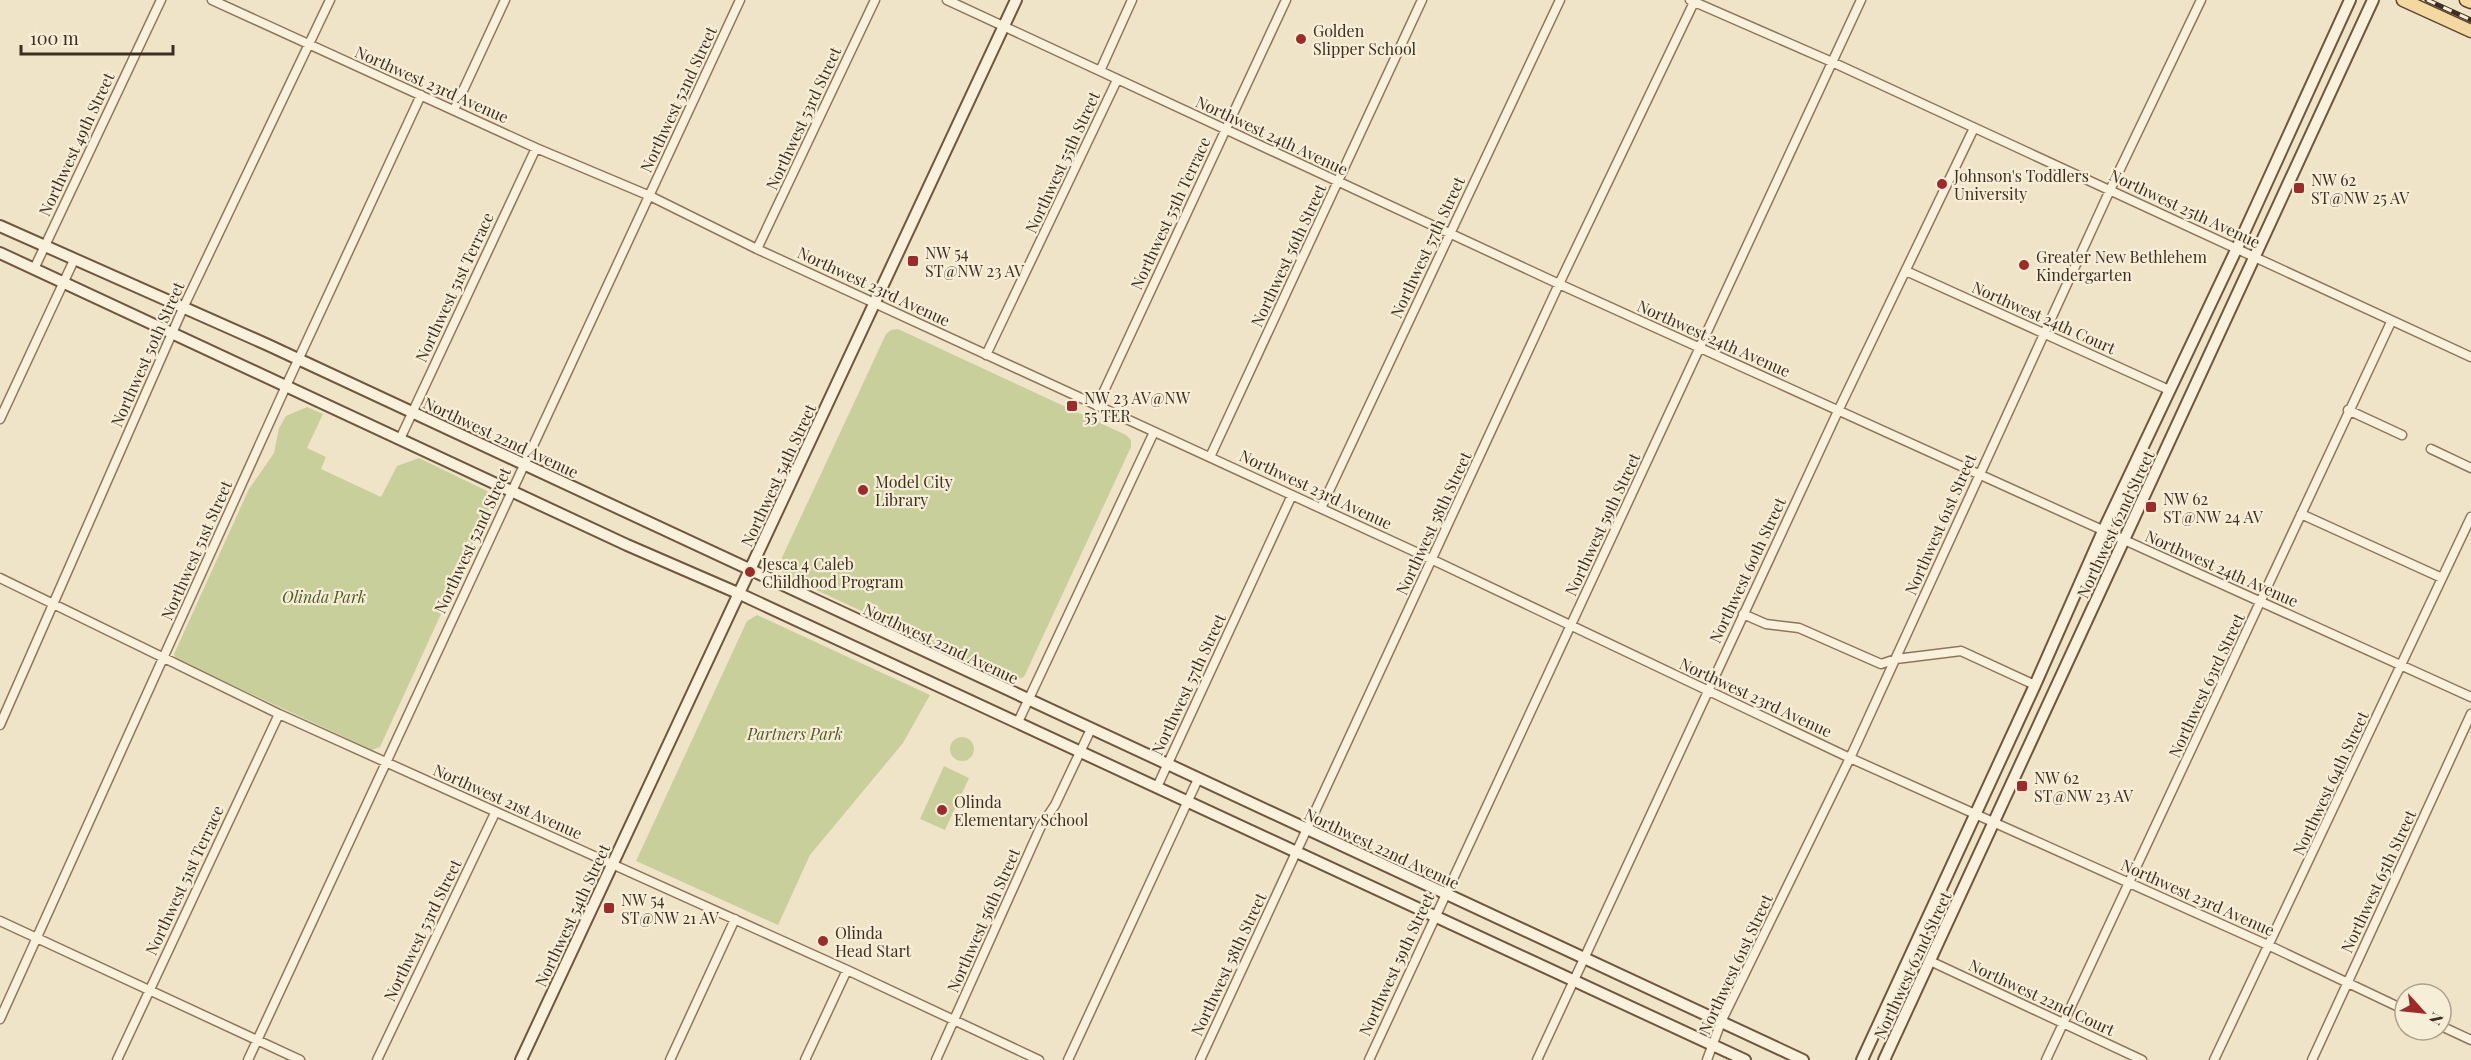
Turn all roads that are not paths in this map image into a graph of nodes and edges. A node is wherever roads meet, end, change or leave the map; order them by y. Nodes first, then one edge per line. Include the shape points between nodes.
1 (161, 0) edge
2 (212, 0) edge
3 (330, 0) edge
4 (505, 0) edge
5 (740, 0) edge
6 (875, 0) edge
7 (947, 0) edge
8 (1016, 0) edge
9 (1132, 0) edge
10 (1286, 0) edge
11 (1422, 0) edge
12 (1560, 0) edge
13 (1861, 0) edge
14 (2201, 0) edge
15 (2350, 0) edge
16 (2373, 0) edge
17 (2403, 0) edge
18 (2466, 0) edge
19 (1693, 1) edge
20 (2471, 2) edge
21 (1003, 27) junction
22 (2471, 32) edge
23 (309, 45) junction
24 (1832, 62) junction
25 (1100, 71) junction
26 (1117, 80) junction
27 (421, 96) junction
28 (454, 110) junction
29 (1974, 128) junction
30 (1226, 130) junction
31 (536, 148) junction
32 (1338, 182) junction
33 (2110, 190) junction
34 (650, 196) junction
35 (0, 226) edge
36 (1450, 232) junction
37 (45, 247) junction
38 (2237, 248) junction
39 (757, 249) junction
40 (0, 253) edge
41 (2256, 257) junction
42 (74, 260) junction
43 (34, 269) junction
44 (1906, 271) junction
45 (63, 282) junction
46 (1559, 284) junction
47 (874, 303) junction
48 (184, 306) junction
49 (2391, 322) junction
50 (172, 333) junction
51 (2044, 333) junction
52 (1701, 348) junction
53 (986, 355) junction
54 (2471, 357) edge
55 (299, 359) junction
56 (286, 386) junction
57 (2169, 390) junction
58 (1097, 406) junction
59 (2348, 410) junction
60 (1838, 411) junction
61 (412, 412) junction
62 (0, 419) edge
63 (1154, 432) junction
64 (2402, 435) dead end
65 (400, 439) junction
66 (2431, 449) dead end
67 (1209, 457) junction
68 (523, 464) junction
69 (2471, 468) edge
70 (1979, 473) junction
71 (511, 490) junction
72 (1292, 495) junction
73 (1321, 508) junction
74 (2301, 514) junction
75 (2470, 523) edge
76 (2103, 531) junction
77 (2122, 540) junction
78 (1434, 560) junction
79 (750, 571) junction
80 (0, 578) edge
81 (2442, 578) junction
82 (740, 594) junction
83 (2261, 602) junction
84 (54, 603) junction
85 (1743, 614) junction
86 (1570, 626) junction
87 (164, 657) junction
88 (1896, 659) junction
89 (2402, 666) junction
90 (2035, 685) junction
91 (1707, 690) junction
92 (2471, 697) edge
93 (1028, 700) junction
94 (279, 714) junction
95 (2471, 714) edge
96 (1018, 722) junction
97 (0, 725) edge
98 (1091, 729) junction
99 (1080, 752) junction
100 (1850, 758) junction
101 (385, 762) junction
102 (1167, 764) junction
103 (1198, 779) junction
104 (1157, 787) junction
105 (1188, 802) junction
106 (495, 813) junction
107 (1975, 813) junction
108 (1995, 823) junction
109 (1307, 830) junction
110 (1297, 852) junction
111 (612, 864) junction
112 (2130, 883) junction
113 (1445, 894) junction
114 (1436, 916) junction
115 (735, 919) junction
116 (0, 921) edge
117 (38, 939) junction
118 (2270, 946) junction
119 (1585, 959) junction
120 (1930, 961) junction
121 (847, 970) junction
122 (1575, 981) junction
123 (2347, 984) junction
124 (149, 991) junction
125 (2393, 1005) edge
126 (0, 1019) edge
127 (954, 1021) junction
128 (1721, 1022) junction
129 (2063, 1024) junction
130 (2453, 1032) edge
131 (257, 1040) junction
132 (2471, 1040) edge
133 (1714, 1045) junction
134 (117, 1060) edge
135 (248, 1060) edge
136 (300, 1060) edge
137 (377, 1060) edge
138 (522, 1060) edge
139 (670, 1060) edge
140 (805, 1060) edge
141 (936, 1060) edge
142 (1039, 1060) edge
143 (1068, 1060) edge
144 (1200, 1060) edge
145 (1369, 1060) edge
146 (1538, 1060) edge
147 (1707, 1060) edge
148 (1745, 1060) edge
149 (1803, 1060) edge
150 (1862, 1060) edge
151 (1884, 1060) edge
152 (2046, 1060) edge
153 (2142, 1060) edge
154 (2214, 1060) edge
155 (2312, 1060) edge

1 - 37 street, Northwest 49th Street
2 - 23 street, Northwest 23rd Avenue
3 - 23 street, Northwest 50th Street
4 - 28 street
5 - 34 street, Northwest 52nd Street
6 - 39 street, Northwest 53rd Street
7 - 21 street, Northwest 24th Avenue
8 - 21 main road, Northwest 54th Street
9 - 25 street, Northwest 55th Street
10 - 30 street, Northwest 55th Terrace
11 - 32 street, Northwest 56th Street
12 - 36 street, Northwest 57th Street
13 - 24 street, Northwest 59th Street
14 - 33 street, Northwest 61st Street
15 - 38 main road, Northwest 62nd Street
16 - 41 main road, Northwest 62nd Street
17 - 22 main road
18 - 20 main road
19 - 24 street, Northwest 25th Avenue
19 - 46 street, Northwest 58th Street
21 - 25 street, Northwest 24th Avenue
21 - 47 main road, Northwest 54th Street
23 - 27 street, Northwest 23rd Avenue
23 - 48 street, Northwest 50th Street
24 - 29 street, Northwest 25th Avenue
24 - 52 street, Northwest 59th Street
25 - 26 street, Northwest 24th Avenue
26 - 30 street, Northwest 24th Avenue
26 - 53 street, Northwest 55th Street
27 - 28 street, Northwest 23rd Avenue
27 - 55 street, Northwest 51st Street
28 - 31 street, Northwest 23rd Avenue
29 - 33 street, Northwest 25th Avenue
29 - 44 street, Northwest 60th Street
30 - 32 street, Northwest 24th Avenue
30 - 58 street, Northwest 55th Terrace
31 - 34 street, Northwest 23rd Avenue
31 - 61 street, Northwest 51st Terrace
32 - 36 street, Northwest 24th Avenue
32 - 67 street, Northwest 56th Street
33 - 38 street, Northwest 25th Avenue
33 - 51 street, Northwest 61st Street
34 - 39 street, Northwest 23rd Avenue
34 - 68 street, Northwest 52nd Street
35 - 37 main road, Northwest 22nd Avenue
36 - 46 street, Northwest 24th Avenue
36 - 73 street, Northwest 57th Street
37 - 42 main road, Northwest 22nd Avenue
37 - 43 street, Northwest 49th Street
38 - 41 street, Northwest 25th Avenue
38 - 57 main road, Northwest 62nd Street
39 - 47 street, Northwest 23rd Avenue
40 - 43 main road
41 - 49 street, Northwest 25th Avenue
41 - 77 main road, Northwest 62nd Street
42 - 45 street
42 - 48 main road, Northwest 22nd Avenue
43 - 45 main road
44 - 51 street, Northwest 24th Court
44 - 60 street, Northwest 60th Street
45 - 50 main road
45 - 62 street
46 - 52 street, Northwest 24th Avenue
46 - 78 street, Northwest 58th Street
47 - 53 street, Northwest 23rd Avenue
47 - 79 main road, Northwest 54th Street
48 - 50 street, Northwest 50th Street
48 - 55 main road, Northwest 22nd Avenue
49 - 54 street, Northwest 25th Avenue
49 - 59 street, Northwest 63rd Street
50 - 56 main road
50 - 84 street, Northwest 50th Street
51 - 57 street, Northwest 24th Court
51 - 70 street, Northwest 61st Street
52 - 60 street, Northwest 24th Avenue
52 - 86 street, Northwest 59th Street
53 - 58 street, Northwest 23rd Avenue
55 - 56 street, Northwest 51st Street
55 - 61 main road, Northwest 22nd Avenue
56 - 65 main road
56 - 87 street, Northwest 51st Street
57 - 76 main road, Northwest 62nd Street
58 - 63 street, Northwest 23rd Avenue
59 - 64 street
59 - 74 street, Northwest 63rd Street
60 - 70 street, Northwest 24th Avenue
60 - 85 street, Northwest 60th Street
61 - 65 street, Northwest 51st Terrace
61 - 68 main road, Northwest 22nd Avenue
63 - 67 street, Northwest 23rd Avenue
63 - 93 street
65 - 71 main road
66 - 69 street
67 - 72 street, Northwest 23rd Avenue
68 - 71 street, Northwest 52nd Street
68 - 79 main road, Northwest 22nd Avenue
70 - 76 street, Northwest 24th Avenue
70 - 88 street, Northwest 61st Street
71 - 82 main road
71 - 101 street, Northwest 52nd Street
72 - 73 street, Northwest 23rd Avenue
72 - 102 street, Northwest 57th Street
73 - 78 street, Northwest 23rd Avenue
74 - 81 street
74 - 83 street, Northwest 63rd Street
75 - 81 street, Northwest 64th Street
76 - 77 street, Northwest 24th Avenue
76 - 90 main road, Northwest 62nd Street
77 - 83 street, Northwest 24th Avenue
77 - 108 main road, Northwest 62nd Street
78 - 86 street, Northwest 23rd Avenue
78 - 109 street, Northwest 58th Street
79 - 82 main road, Northwest 54th Street
79 - 93 main road, Northwest 22nd Avenue
80 - 84 street, Northwest 21st Avenue
81 - 89 street, Northwest 64th Street
82 - 96 main road
82 - 111 main road, Northwest 54th Street
83 - 89 street, Northwest 24th Avenue
83 - 112 street, Northwest 63rd Street
84 - 87 street, Northwest 21st Avenue
84 - 97 street, Northwest 50th Street
85 - 88 street via 1766,624 1799,628 1881,664
85 - 91 street, Northwest 60th Street
86 - 91 street, Northwest 23rd Avenue
86 - 113 street, Northwest 59th Street
87 - 94 street, Northwest 21st Avenue
87 - 117 street, Northwest 51st Street
88 - 90 street via 1961,651
88 - 100 street, Northwest 61st Street
89 - 92 street, Northwest 24th Avenue
89 - 118 street, Northwest 64th Street
90 - 107 main road, Northwest 62nd Street
91 - 100 street, Northwest 23rd Avenue
91 - 119 street, Northwest 60th Street
93 - 96 street
93 - 98 main road, Northwest 22nd Avenue
94 - 101 street, Northwest 21st Avenue
94 - 124 street, Northwest 51st Terrace
95 - 123 street, Northwest 65th Street
96 - 99 main road
98 - 99 street, Northwest 56th Street
98 - 102 main road, Northwest 22nd Avenue
99 - 104 main road
99 - 127 street, Northwest 56th Street via 1055,806 1041,826
100 - 107 street, Northwest 23rd Avenue
100 - 128 street, Northwest 61st Street
101 - 106 street, Northwest 21st Avenue
101 - 131 street, Northwest 52nd Street
102 - 103 main road, Northwest 22nd Avenue
102 - 104 street, Northwest 57th Street
103 - 105 street
103 - 109 main road, Northwest 22nd Avenue
104 - 105 main road
105 - 110 main road
105 - 143 street
106 - 111 street, Northwest 21st Avenue
106 - 137 street, Northwest 53rd Street
107 - 108 street, Northwest 23rd Avenue
107 - 150 main road, Northwest 62nd Street
108 - 112 street, Northwest 23rd Avenue
108 - 120 main road, Northwest 62nd Street
109 - 110 street, Northwest 58th Street
109 - 113 main road, Northwest 22nd Avenue
110 - 114 main road
110 - 144 street, Northwest 58th Street
111 - 115 street, Northwest 21st Avenue
111 - 138 main road, Northwest 54th Street
112 - 118 street, Northwest 23rd Avenue
112 - 129 street, Northwest 63rd Street
113 - 114 street, Northwest 59th Street
113 - 119 main road, Northwest 22nd Avenue
114 - 122 main road
114 - 145 street, Northwest 59th Street
115 - 121 street, Northwest 21st Avenue
115 - 139 street
116 - 117 street
117 - 124 street
117 - 126 street, Northwest 51st Street
118 - 123 street, Northwest 23rd Avenue
118 - 154 street, Northwest 64th Street
119 - 122 street, Northwest 60th Street
119 - 128 main road, Northwest 22nd Avenue
120 - 129 street, Northwest 22nd Court
120 - 151 main road, Northwest 62nd Street
121 - 127 street, Northwest 21st Avenue
121 - 140 street
122 - 133 main road
122 - 146 street, Northwest 60th Street
123 - 125 street, Northwest 23rd Avenue
123 - 155 street, Northwest 65th Street
124 - 131 street
124 - 134 street, Northwest 51st Terrace
127 - 141 street, Northwest 56th Street
127 - 142 street, Northwest 21st Avenue
128 - 133 street, Northwest 61st Street
128 - 149 main road, Northwest 22nd Avenue
129 - 152 street, Northwest 63rd Street
129 - 153 street, Northwest 22nd Court
130 - 132 street
131 - 135 street, Northwest 52nd Street
131 - 136 street
133 - 147 street, Northwest 61st Street
133 - 148 main road

